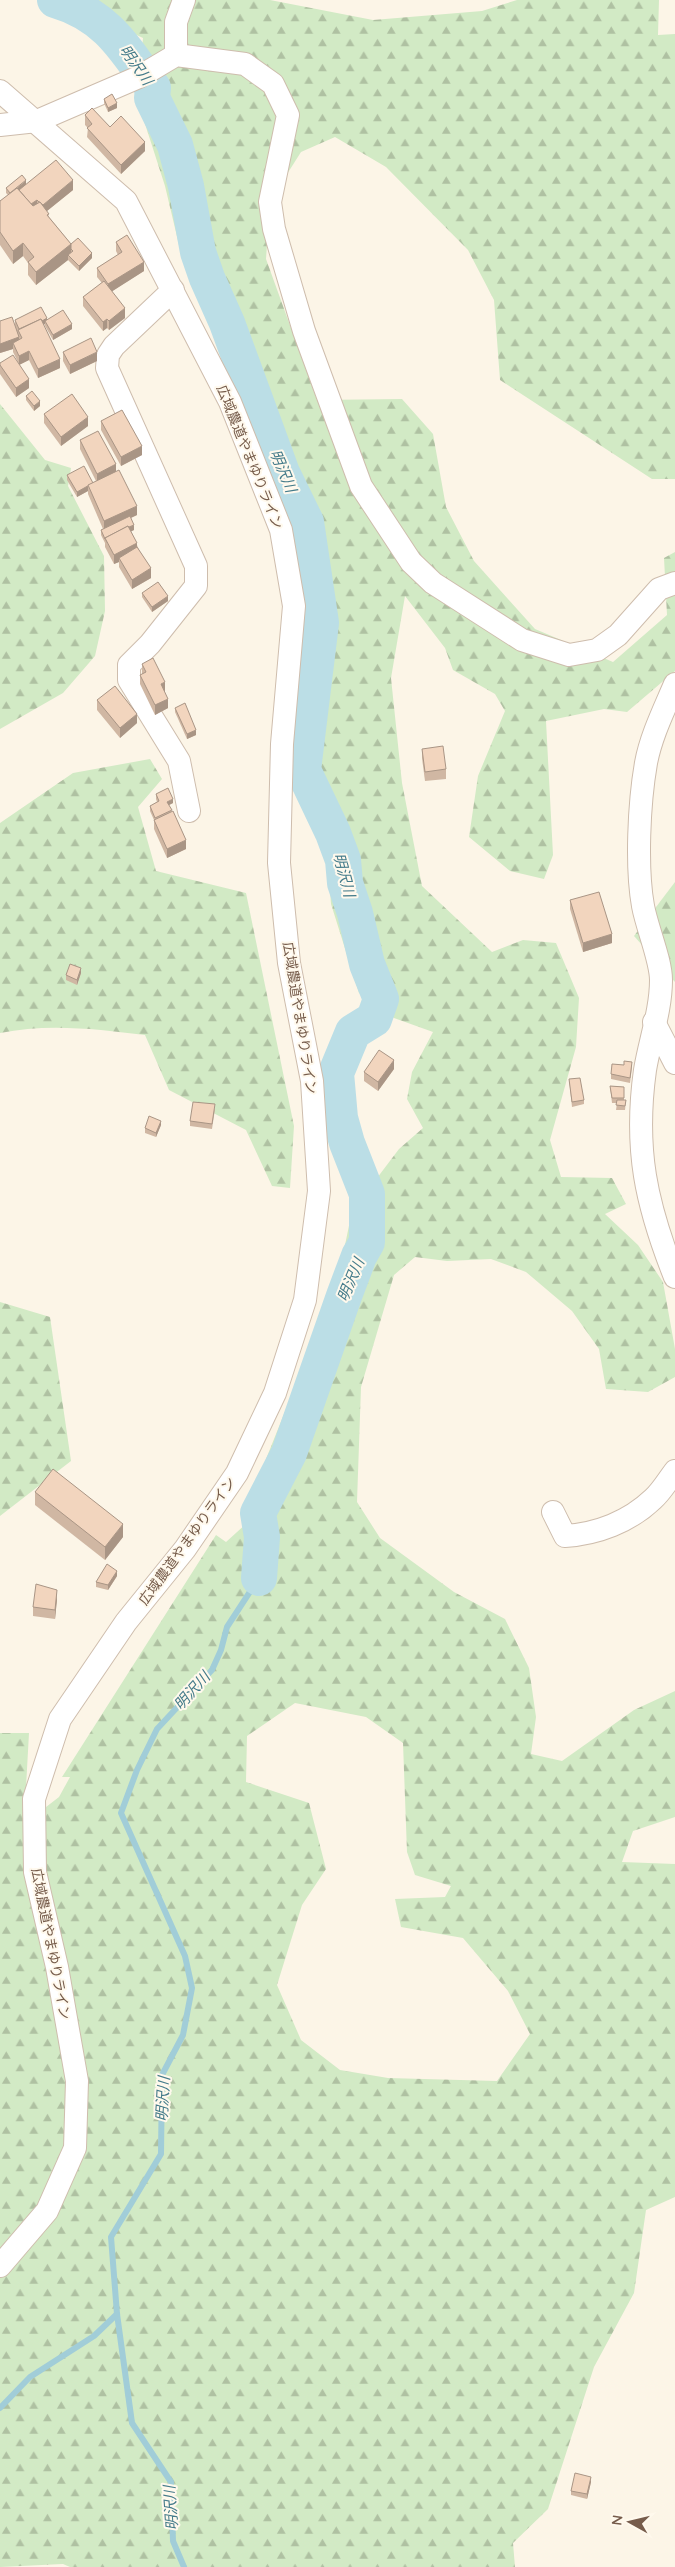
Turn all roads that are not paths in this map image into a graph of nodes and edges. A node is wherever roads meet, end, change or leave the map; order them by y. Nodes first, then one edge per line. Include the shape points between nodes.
1 (184, 0) edge
2 (176, 55) junction
3 (0, 91) edge
4 (37, 121) junction
5 (0, 125) edge
6 (173, 290) junction
7 (675, 583) edge
8 (675, 684) edge
9 (189, 811) dead end
10 (654, 1022) junction
11 (675, 1063) edge
12 (675, 1277) edge
13 (675, 1471) edge
14 (553, 1512) dead end
15 (0, 2266) edge

1 - 2 street via 176,22
2 - 4 street via 139,77
2 - 7 street via 245,64 273,84 288,115 270,202 274,229 304,331 361,486 411,562 433,583 522,640 569,655 597,650 618,635 659,589
3 - 4 street, 広域農道やまゆりライン
4 - 5 street
4 - 6 street, 広域農道やまゆりライン via 126,201
6 - 9 street via 114,346 108,355 106,368 196,566 196,586 129,665 129,680 179,761
6 - 15 street, 広域農道やまゆりライン via 230,402 281,530 294,606 282,744 279,863 289,963 312,1081 318,1191 305,1300 275,1393 238,1473 185,1549 126,1622 60,1719 34,1799 34,1872 57,1967 77,2081 75,2148 47,2211
8 - 10 street via 646,762 639,831 643,905 661,979
10 - 11 street
10 - 12 street via 641,1109 644,1174 657,1232
13 - 14 street via 654,1499 627,1519 589,1534 565,1536

